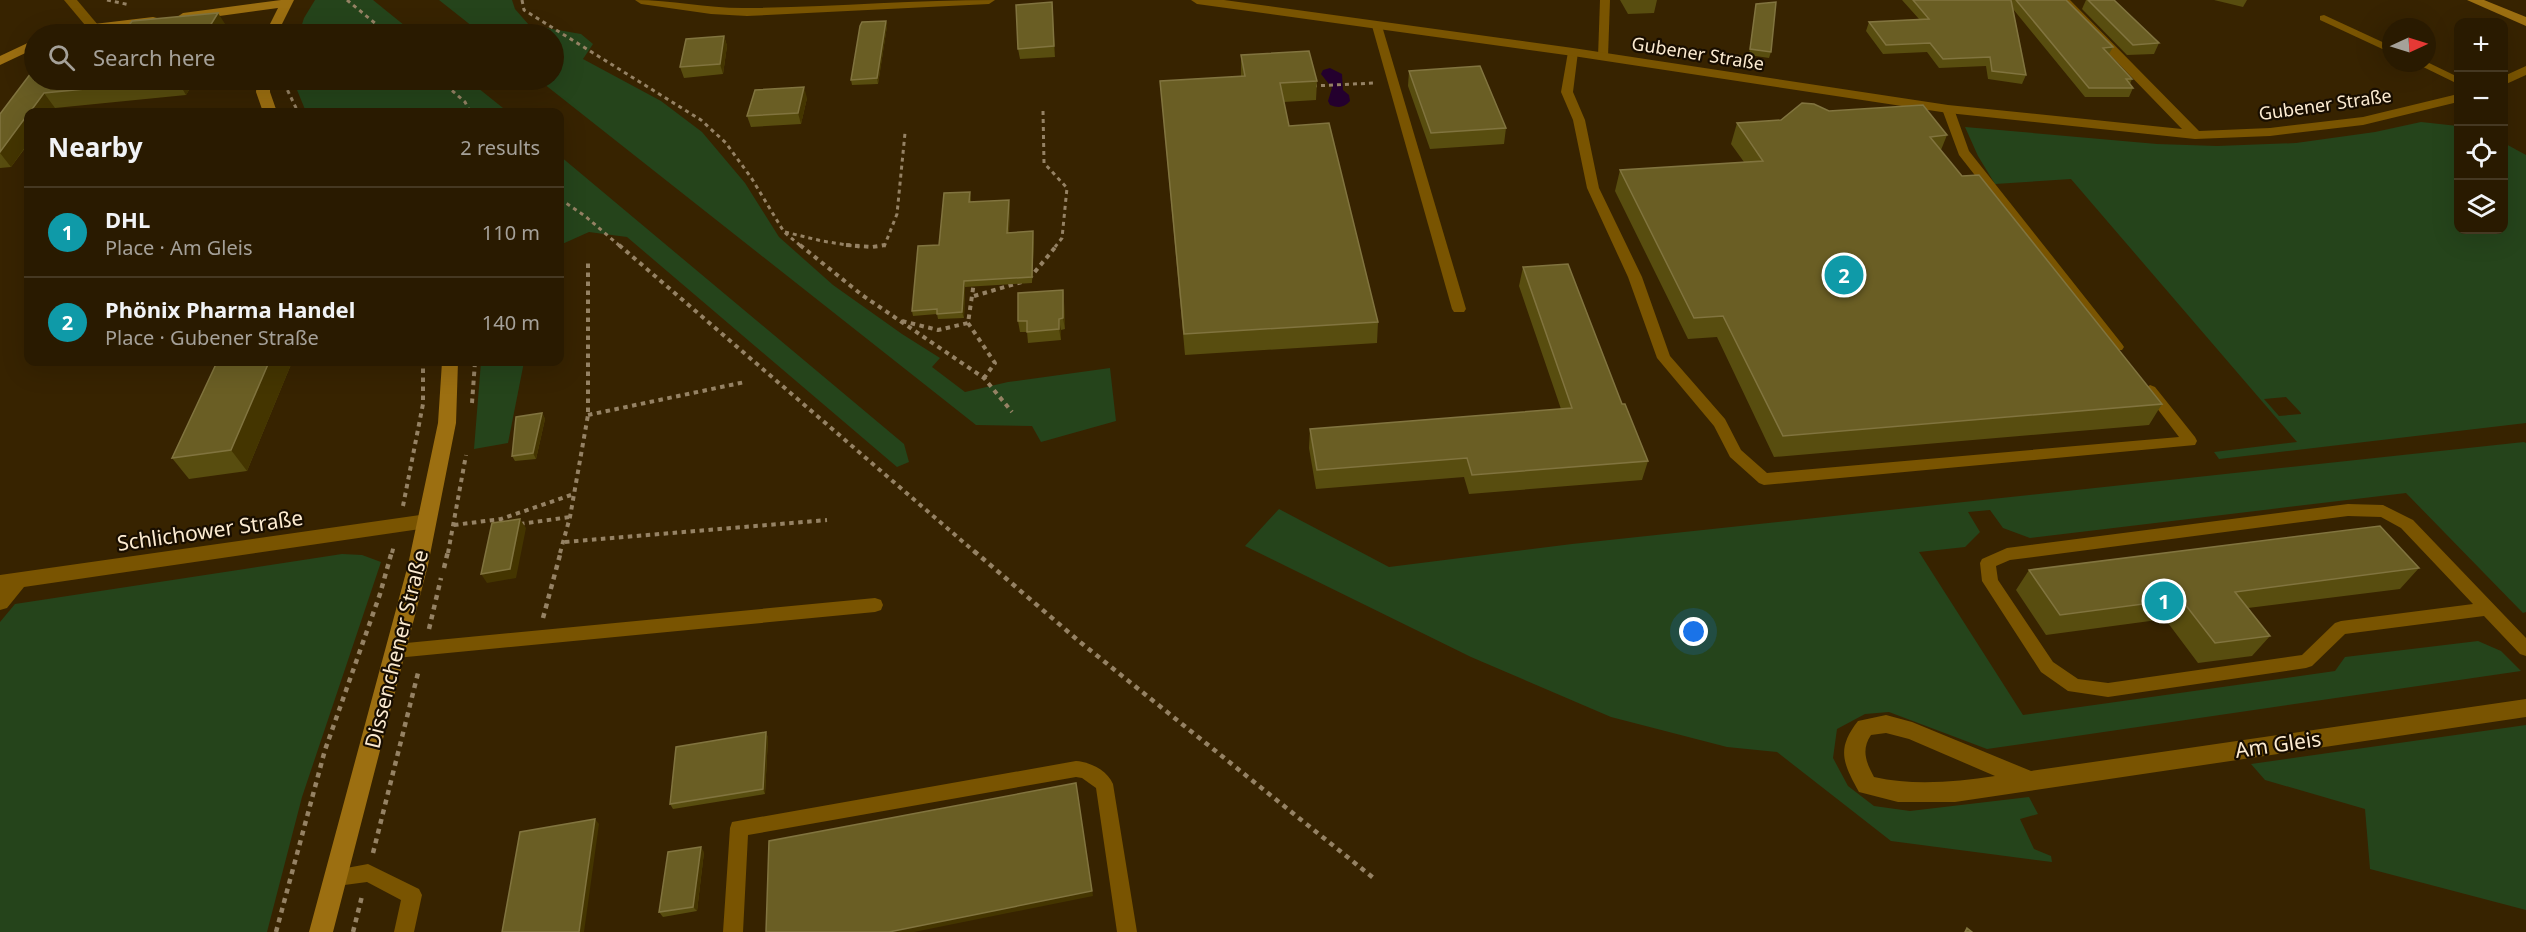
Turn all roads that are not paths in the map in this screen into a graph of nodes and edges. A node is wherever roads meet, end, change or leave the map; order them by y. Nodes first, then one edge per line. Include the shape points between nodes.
1 (70, 0) edge
2 (641, 0) edge
3 (989, 0) edge
4 (1197, 0) edge
5 (1605, 0) edge
6 (2063, 0) edge
7 (2473, 0) edge
8 (287, 1) edge
9 (2324, 18) dead end
10 (2526, 22) edge
11 (91, 24) edge
12 (123, 24) edge
13 (276, 24) edge
14 (1377, 26) junction
15 (2382, 46) edge
16 (24, 49) edge
17 (1573, 52) junction
18 (1603, 57) junction
19 (0, 61) edge
20 (2526, 70) edge
21 (2436, 71) edge
22 (2454, 79) edge
23 (2508, 79) edge
24 (263, 90) edge
25 (2454, 99) edge
26 (269, 108) edge
27 (1947, 110) junction
28 (2195, 135) junction
29 (1459, 309) dead end
30 (2124, 356) edge
31 (450, 366) edge
32 (2139, 375) edge
33 (427, 521) junction
34 (9, 582) edge
35 (0, 602) edge
36 (875, 605) dead end
37 (2488, 609) junction
38 (2526, 649) edge
39 (396, 651) junction
40 (2526, 708) edge
41 (2030, 781) junction
42 (337, 877) junction
43 (321, 932) edge
44 (404, 932) edge
45 (733, 932) edge
46 (1127, 932) edge

1 - 11 street
2 - 3 street via 747,12
4 - 14 street, Gubener Straße
5 - 18 lane
6 - 28 street
7 - 10 main road
8 - 12 main road
8 - 13 main road
9 - 15 lane
14 - 17 street, Gubener Straße
14 - 29 lane
16 - 19 main road
17 - 18 street, Gubener Straße
17 - 32 lane via 1567,92 1579,120 1593,188 1635,277 1664,358 1720,423 1735,453 1764,479 2190,441
18 - 27 street, Gubener Straße
20 - 23 street
21 - 22 lane
24 - 26 main road
25 - 28 street, Gubener Straße via 2363,121 2270,132
27 - 28 street, Gubener Straße
27 - 30 lane via 1963,152
31 - 33 main road, Dissenchener Straße via 447,423
33 - 34 street, Schlichower Straße
33 - 39 main road, Dissenchener Straße
34 - 35 street
36 - 39 lane
37 - 37 lane via 2407,524 2383,512 2348,510 2007,555 1988,563 1990,581 2048,667 2074,686 2108,690 2306,661 2341,628
37 - 38 lane
39 - 42 main road, Dissenchener Straße
40 - 41 street, Am Gleis
41 - 41 street, Am Gleis via 1955,792 1887,790 1867,785 1854,762 1855,739 1865,727 1886,724 1912,731
42 - 43 main road, Dissenchener Straße
42 - 44 lane via 368,873 412,896
45 - 46 lane via 739,828 1076,769 1086,770 1104,784

